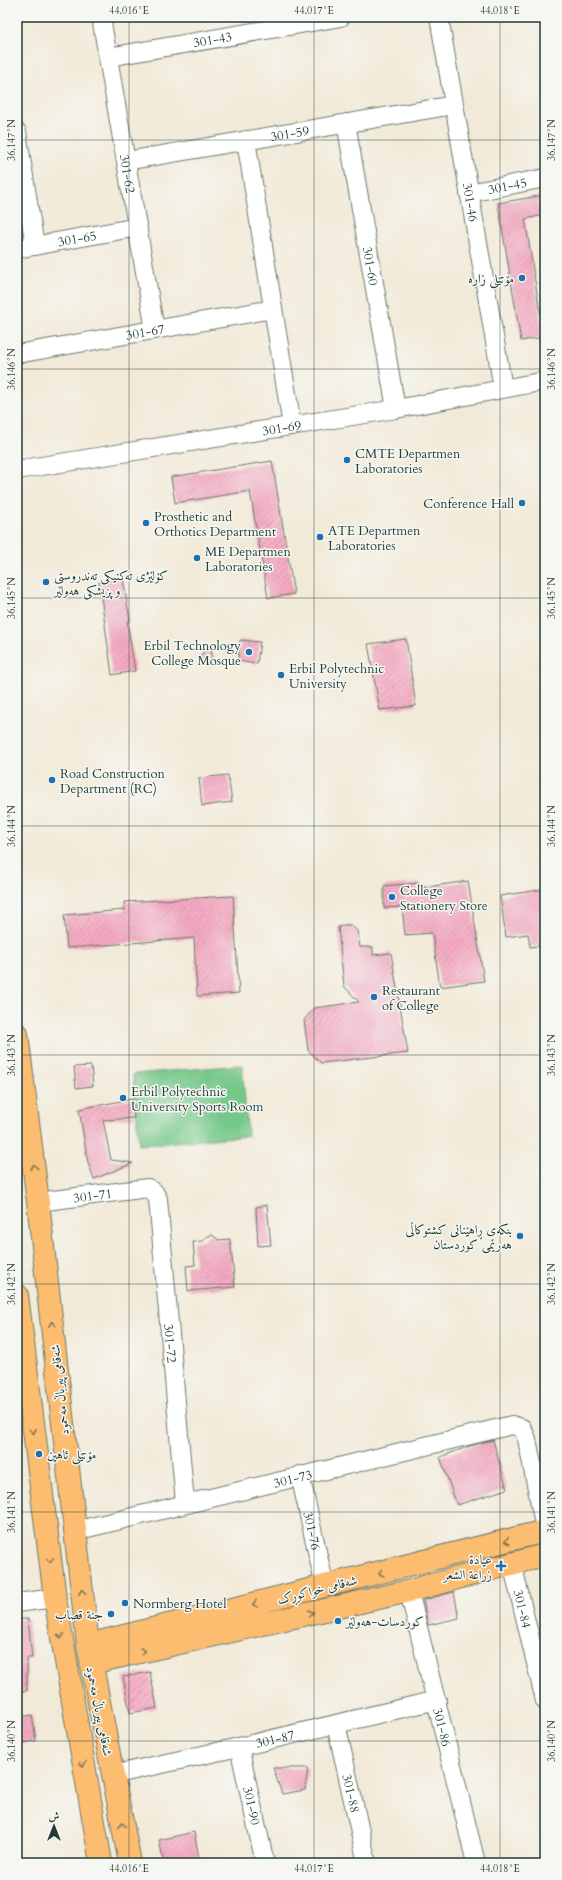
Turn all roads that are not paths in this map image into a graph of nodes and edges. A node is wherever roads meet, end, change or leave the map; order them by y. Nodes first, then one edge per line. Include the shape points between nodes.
1 (100, 17) edge
2 (342, 17) edge
3 (439, 17) edge
4 (108, 57) junction
5 (454, 105) junction
6 (346, 123) junction
7 (17, 132) edge
8 (246, 140) junction
9 (126, 161) junction
10 (545, 178) edge
11 (469, 193) junction
12 (138, 227) junction
13 (36, 246) junction
14 (17, 250) edge
15 (273, 309) junction
16 (156, 330) junction
17 (17, 354) edge
18 (545, 381) edge
19 (503, 388) junction
20 (396, 409) junction
21 (292, 426) junction
22 (17, 470) edge
23 (17, 1034) edge
24 (148, 1188) joint
25 (38, 1202) junction
26 (17, 1295) edge
27 (23, 1404) edge
28 (300, 1475) junction
29 (185, 1503) junction
30 (545, 1530) edge
31 (75, 1531) junction
32 (545, 1555) edge
33 (512, 1563) junction
34 (325, 1587) junction
35 (409, 1591) junction
36 (55, 1598) junction
37 (17, 1603) edge
38 (119, 1648) junction
39 (90, 1654) junction
40 (437, 1700) junction
41 (545, 1701) edge
42 (336, 1724) junction
43 (239, 1747) junction
44 (112, 1775) junction
45 (101, 1863) edge
46 (130, 1863) edge
47 (265, 1863) edge
48 (367, 1863) edge
49 (476, 1863) edge

1 - 4 street, 301-62
2 - 4 street, 301-43
3 - 5 street, 301-46
4 - 9 street, 301-62
5 - 6 street, 301-59
5 - 11 street, 301-46
6 - 8 street, 301-59
6 - 20 street, 301-60
7 - 13 street
8 - 9 street, 301-59
8 - 15 street
9 - 12 street, 301-62
10 - 11 street, 301-45
11 - 19 street, 301-46
12 - 13 street, 301-65
12 - 16 street, 301-62
13 - 14 street, 301-65
15 - 16 street, 301-67
15 - 21 street
16 - 17 street, 301-67
18 - 19 street, 301-69
19 - 20 street, 301-69
20 - 21 street, 301-69
21 - 22 street, 301-69
25 -> 23 main road, شەقامی پیرباڵ مەحمود
24 - 25 street, 301-71
24 - 29 street, 301-72 via 158,1199
31 -> 25 main road, شەقامی پیرباڵ مەحمود
26 - 27 main road, شەقامی پیرباڵ مەحمود
27 -> 36 main road, شەقامی پیرباڵ مەحمود
28 - 29 street, 301-73
28 - 30 street, 301-73 via 512,1425 522,1428 528,1439
28 - 34 street, 301-76
29 - 31 street, 301-73
30 -> 34 main road, شەقامی خواکوڕک
39 -> 31 main road, شەقامی پیرباڵ مەحمود
32 - 33 main road, شەقامی خواکوڕک
33 - 35 main road, شەقامی خواکوڕک
33 - 41 street, 301-84
34 -> 38 main road, شەقامی خواکوڕک
38 -> 35 main road, شەقامی خواکوڕک
35 - 40 street, 301-86
36 - 37 street
36 -> 45 main road, شەقامی پیرباڵ مەحمود
38 - 39 main road, شەقامی خواکوڕک
39 - 44 main road, شەقامی پیرباڵ مەحمود
40 - 42 street, 301-87
40 - 49 street, 301-86
42 - 43 street, 301-87
42 - 48 street, 301-88
43 - 44 street, 301-87
43 - 47 street, 301-90
46 -> 44 main road, شەقامی پیرباڵ مەحمود

